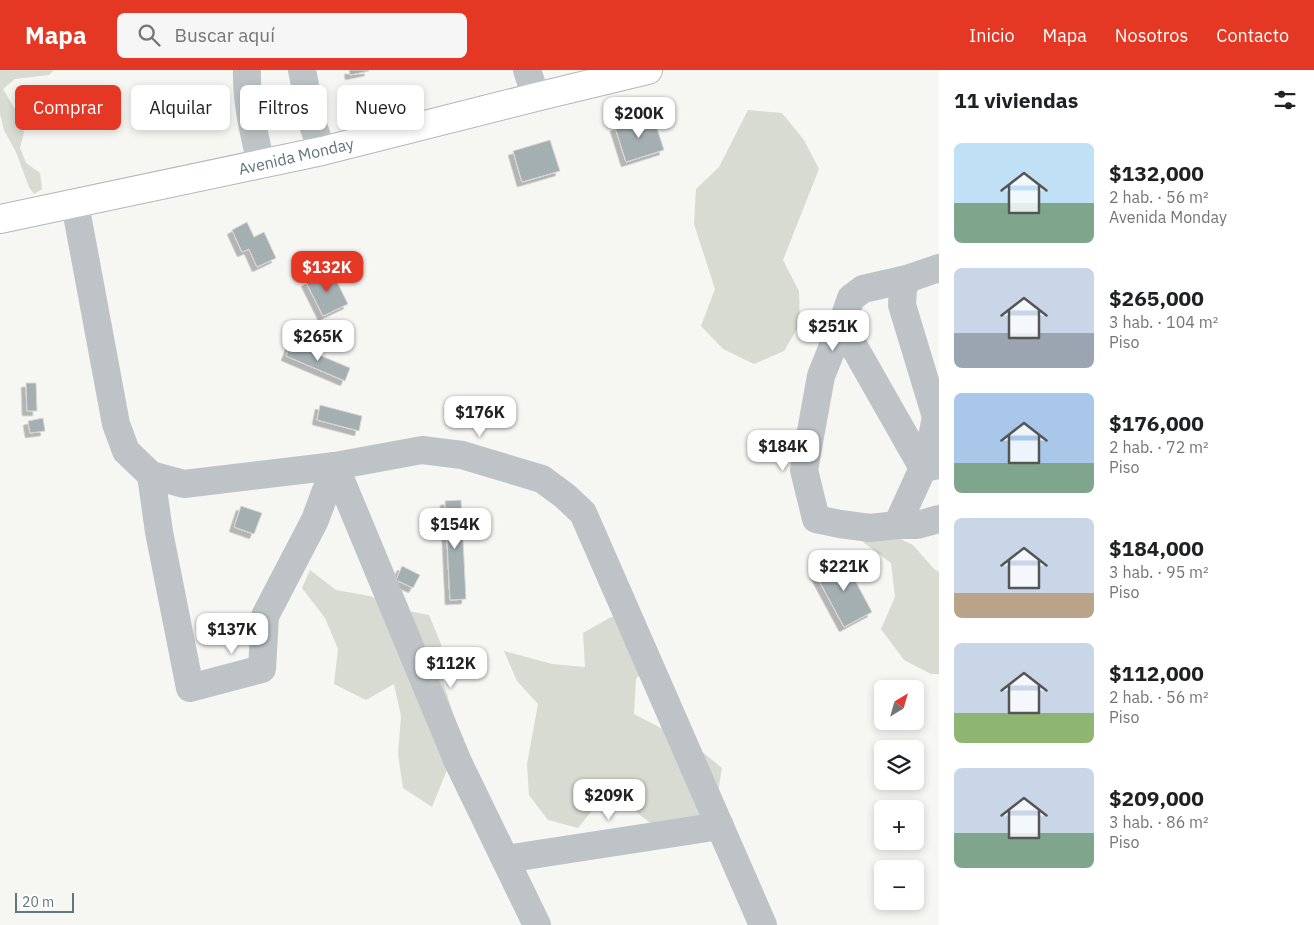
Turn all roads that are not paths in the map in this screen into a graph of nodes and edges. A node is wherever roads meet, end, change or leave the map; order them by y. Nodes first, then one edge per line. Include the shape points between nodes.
1 (247, 70) edge
2 (302, 70) edge
3 (527, 70) edge
4 (648, 70) edge
5 (536, 97) junction
6 (322, 151) junction
7 (261, 164) junction
8 (75, 204) junction
9 (0, 219) edge
10 (939, 268) edge
11 (907, 279) junction
12 (843, 321) junction
13 (335, 466) junction
14 (931, 466) edge
15 (151, 475) junction
16 (939, 519) edge
17 (897, 525) junction
18 (720, 826) junction
19 (505, 859) junction
20 (537, 925) edge
21 (763, 925) edge

1 - 7 street via 253,130
2 - 6 street
3 - 5 street
4 - 5 main road, Avenida Monday
5 - 6 main road, Avenida Monday
6 - 7 main road, Avenida Monday
7 - 8 main road, Avenida Monday
8 - 9 main road, Avenida Monday
8 - 15 street via 116,424 126,451
10 - 11 street
11 - 12 street via 863,289 851,298
11 - 14 street via 902,305 936,417
12 - 14 street via 848,336
12 - 17 street via 821,376 804,470 816,519 870,528
13 - 15 street via 184,484
13 - 15 street via 315,520 265,616 262,668 190,688
13 - 18 street via 422,450 441,452 462,455 542,479 565,496 583,513
13 - 19 street via 458,762
14 - 17 street
16 - 17 street via 917,525
18 - 19 street
18 - 21 street
19 - 20 street

